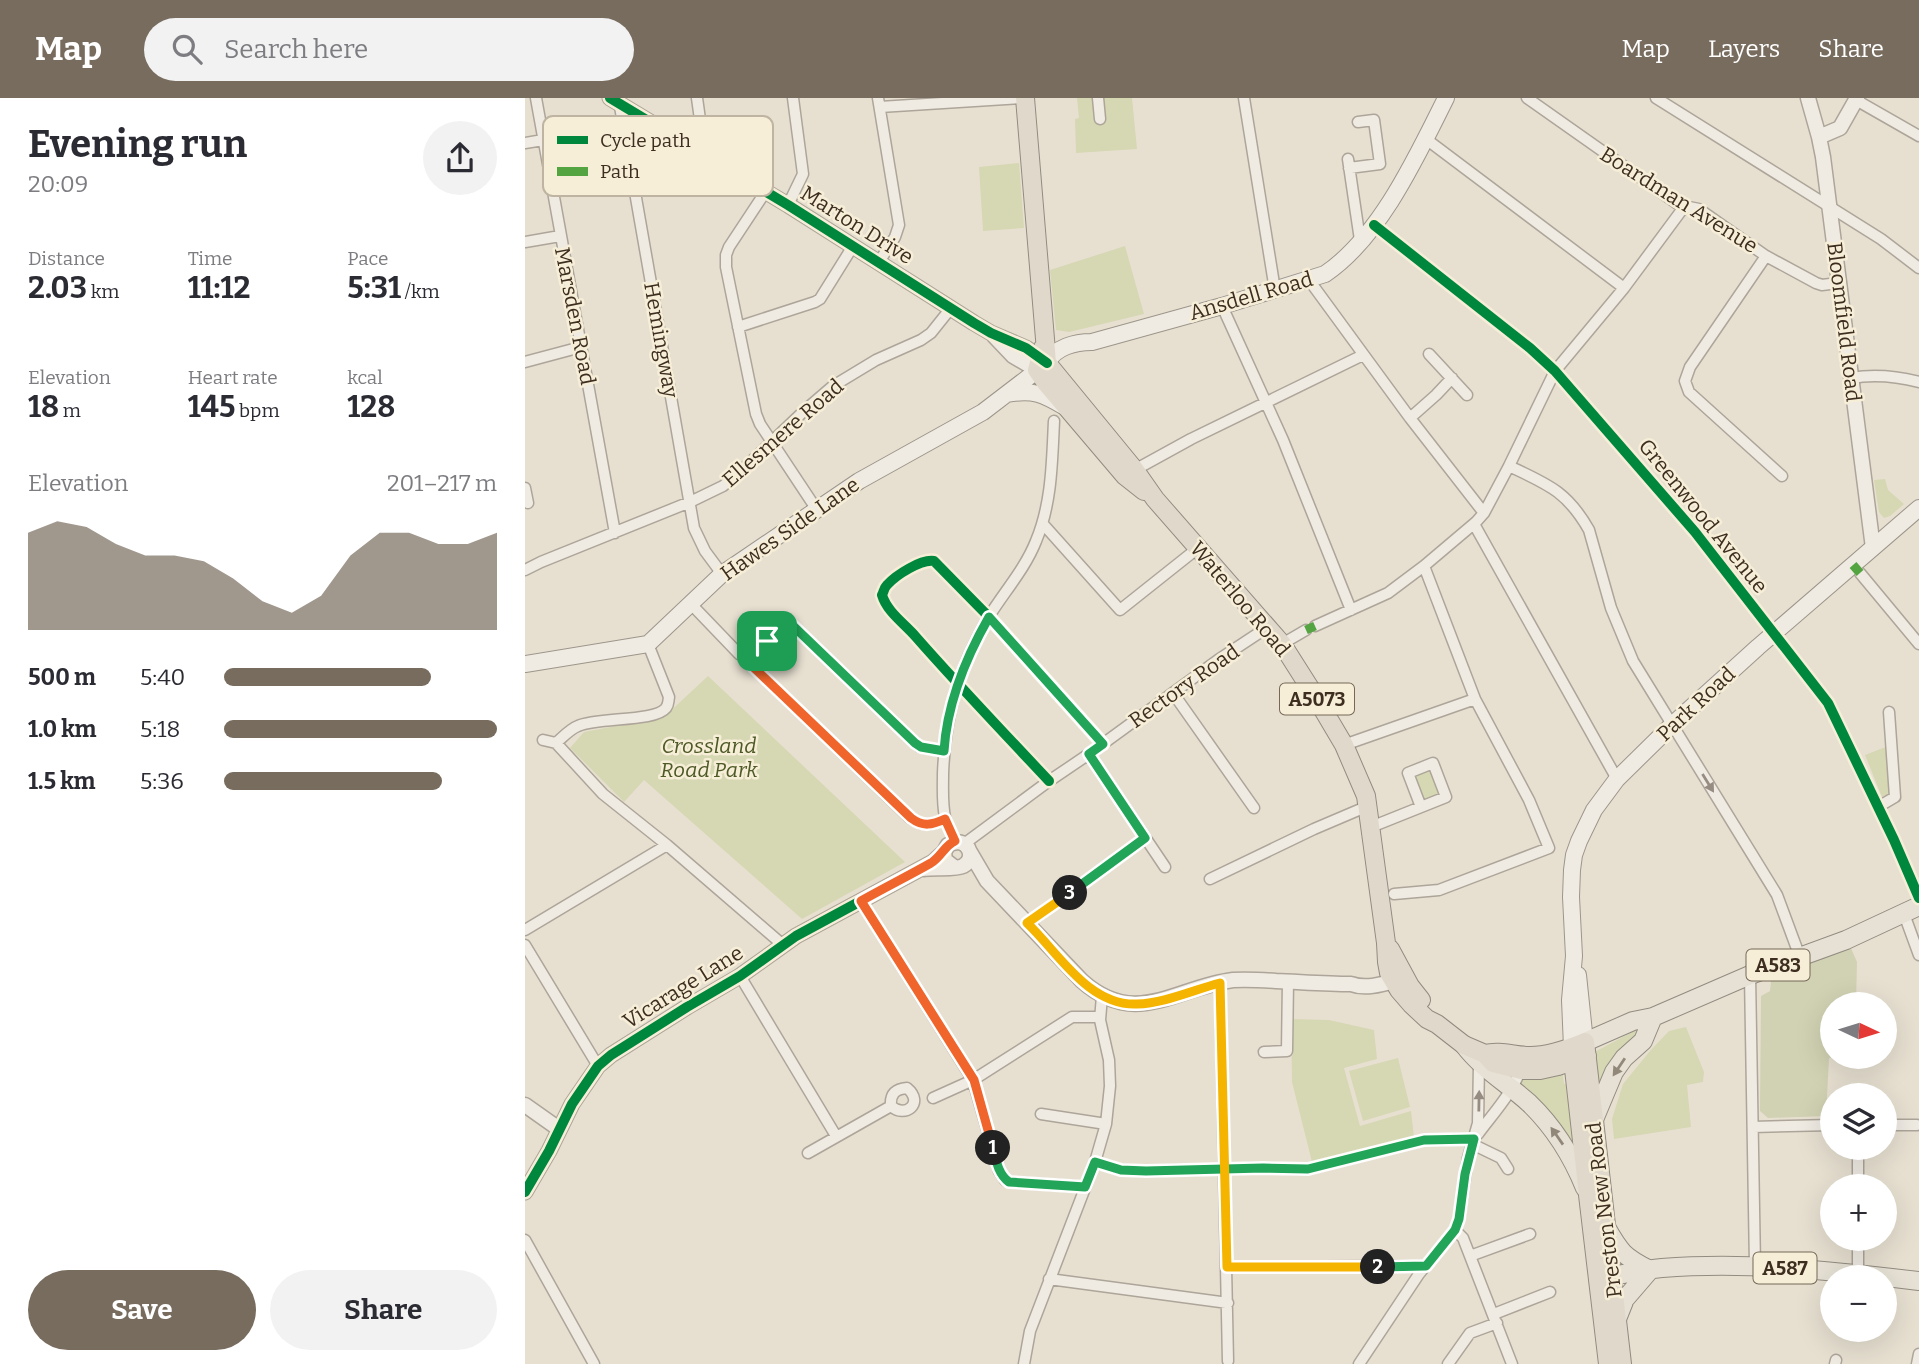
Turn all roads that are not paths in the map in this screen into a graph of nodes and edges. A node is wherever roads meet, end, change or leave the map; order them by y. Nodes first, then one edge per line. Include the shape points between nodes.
1 (536, 98) edge
2 (697, 98) edge
3 (793, 98) edge
4 (1023, 98) edge
5 (1098, 98) edge
6 (1244, 98) edge
7 (1446, 98) edge
8 (1527, 98) edge
9 (1655, 98) edge
10 (1808, 98) edge
11 (1856, 99) edge
12 (616, 100) edge
13 (879, 102) edge
14 (642, 116) edge
15 (700, 116) edge
16 (1100, 119) dead end
17 (1358, 122) dead end
18 (1919, 136) edge
19 (1819, 137) junction
20 (1426, 139) junction
21 (543, 140) joint
22 (525, 144) edge
23 (773, 195) edge
24 (553, 196) edge
25 (634, 196) edge
26 (763, 196) edge
27 (788, 205) junction
28 (1685, 207) junction
29 (1829, 207) junction
30 (1374, 225) junction
31 (560, 236) junction
32 (1360, 240) junction
33 (525, 242) edge
34 (853, 246) junction
35 (1766, 256) junction
36 (879, 262) junction
37 (1919, 268) edge
38 (1309, 280) junction
39 (1838, 283) junction
40 (1624, 288) junction
41 (1275, 290) junction
42 (1222, 306) junction
43 (951, 309) junction
44 (739, 327) junction
45 (581, 347) junction
46 (1429, 354) dead end
47 (1363, 355) junction
48 (1042, 358) junction
49 (525, 362) edge
50 (1555, 371) junction
51 (1451, 378) junction
52 (1851, 378) junction
53 (1919, 382) edge
54 (1007, 394) junction
55 (1467, 395) dead end
56 (1266, 403) junction
57 (1060, 414) junction
58 (1410, 418) junction
59 (771, 441) junction
60 (1509, 466) junction
61 (1130, 473) junction
62 (1781, 476) dead end
63 (525, 488) edge
64 (690, 502) junction
65 (528, 503) dead end
66 (817, 510) junction
67 (1483, 513) junction
68 (1917, 514) edge
69 (1043, 524) junction
70 (1474, 524) junction
71 (615, 533) junction
72 (1198, 548) junction
73 (1873, 548) junction
74 (1424, 566) junction
75 (525, 570) edge
76 (1860, 573) dead end
77 (722, 574) junction
78 (691, 604) junction
79 (1351, 610) junction
80 (989, 617) junction
81 (1268, 627) junction
82 (1774, 633) junction
83 (648, 644) junction
84 (1282, 644) junction
85 (1919, 644) edge
86 (743, 657) junction
87 (525, 664) edge
88 (957, 684) junction
89 (1173, 693) junction
90 (1475, 699) junction
91 (1889, 712) dead end
92 (1672, 725) junction
93 (543, 740) dead end
94 (556, 743) junction
95 (1103, 744) junction
96 (1343, 745) junction
97 (944, 751) junction
98 (1089, 754) junction
99 (1617, 779) junction
100 (1049, 780) junction
101 (1368, 806) junction
102 (1421, 807) dead end
103 (1878, 807) junction
104 (1254, 808) dead end
105 (945, 819) junction
106 (1371, 827) junction
107 (1145, 838) junction
108 (667, 845) junction
109 (963, 846) junction
110 (944, 852) junction
111 (1165, 867) dead end
112 (956, 868) junction
113 (916, 870) junction
114 (1210, 879) dead end
115 (987, 881) junction
116 (1394, 894) dead end
117 (1919, 898) edge
118 (861, 901) junction
119 (1912, 910) edge
120 (1027, 923) junction
121 (525, 930) edge
122 (525, 945) edge
123 (783, 945) junction
124 (1919, 955) edge
125 (1800, 957) junction
126 (1750, 975) junction
127 (740, 976) junction
128 (1397, 976) junction
129 (1287, 981) junction
130 (1220, 983) junction
131 (1102, 996) junction
132 (1100, 1017) junction
133 (1653, 1017) junction
134 (1264, 1052) dead end
135 (1579, 1052) junction
136 (1482, 1059) junction
137 (1522, 1063) junction
138 (598, 1066) junction
139 (974, 1080) junction
140 (1511, 1088) junction
141 (933, 1098) dead end
142 (525, 1105) edge
143 (891, 1106) dead end
144 (1041, 1114) dead end
145 (1593, 1122) junction
146 (1106, 1124) junction
147 (1820, 1125) edge
148 (1897, 1125) edge
149 (1917, 1125) dead end
150 (1753, 1127) junction
151 (559, 1129) junction
152 (836, 1136) junction
153 (1473, 1141) junction
154 (808, 1153) dead end
155 (1095, 1162) junction
156 (1224, 1169) junction
157 (1508, 1169) dead end
158 (1085, 1187) junction
159 (525, 1192) edge
160 (1588, 1195) junction
161 (1606, 1227) junction
162 (1455, 1230) junction
163 (1530, 1234) dead end
164 (525, 1240) edge
165 (1470, 1256) junction
166 (1426, 1266) junction
167 (1755, 1266) junction
168 (1227, 1267) junction
169 (1650, 1270) junction
170 (1820, 1270) edge
171 (1604, 1277) junction
172 (1897, 1278) edge
173 (1049, 1279) junction
174 (1919, 1281) edge
175 (1550, 1292) dead end
176 (1228, 1303) junction
177 (1495, 1319) junction
178 (1617, 1319) junction
179 (1919, 1354) edge
180 (1228, 1361) dead end
181 (594, 1364) edge
182 (1024, 1364) edge
183 (1359, 1364) edge
184 (1448, 1364) edge
185 (1512, 1364) edge
186 (1608, 1364) edge
187 (1622, 1364) edge
188 (1917, 1364) edge

1 - 21 street, Marsden Road
2 - 15 street
3 - 27 street via 803,174
4 - 13 street
4 - 48 highway
5 - 16 street
6 - 41 street
7 - 20 main road, Ansdell Road
8 - 28 street, Boardman Avenue
9 - 29 street
10 - 19 street, Bloomfield Road
11 - 18 street
11 - 19 street via 1840,128
12 - 14 street, Marton Drive
13 - 36 street via 898,225
17 - 32 street via 1374,120 1380,164 1348,163
19 - 29 street, Bloomfield Road
20 - 30 main road, Ansdell Road
20 - 40 street
21 - 22 street
23 - 27 street, Marton Drive
24 - 31 street, Marsden Road
25 - 64 street, Hemingway
26 - 44 street via 726,255
27 - 34 street, Marton Drive
28 - 35 street, Boardman Avenue via 1699,209
28 - 40 street
29 - 37 street
29 - 39 street, Bloomfield Road
30 - 32 main road, Ansdell Road
30 - 50 street, Greenwood Avenue
31 - 33 street
31 - 45 street, Marsden Road
32 - 38 main road, Ansdell Road via 1337,266
34 - 36 street, Marton Drive
34 - 44 street via 820,299
35 - 39 street, Boardman Avenue via 1816,283
35 - 62 street via 1685,381 1689,393
36 - 43 street, Marton Drive
38 - 41 main road, Ansdell Road
38 - 47 street
39 - 52 street, Bloomfield Road
40 - 50 street
41 - 42 main road, Ansdell Road
42 - 48 main road, Ansdell Road via 1091,342 1055,363
42 - 56 street
43 - 48 street, Marton Drive via 991,333 1013,356
43 - 59 street, Ellesmere Road via 921,340 833,386
44 - 59 street via 756,414
45 - 49 street
45 - 71 street, Marsden Road
46 - 51 street
47 - 56 street
47 - 58 street
48 - 54 main road, Hawes Side Lane
48 - 57 highway, Waterloo Road
48 - 61 highway, Waterloo Road
50 - 60 street
50 - 82 street, Greenwood Avenue via 1695,532
51 - 55 street
51 - 58 street
52 - 53 street via 1883,376
52 - 73 street, Bloomfield Road
54 - 57 main road via 1038,393
54 - 66 main road, Hawes Side Lane
56 - 61 street
56 - 79 street
57 - 61 highway, Waterloo Road
57 - 69 street
58 - 67 street
59 - 64 street, Ellesmere Road via 723,486
59 - 66 street
60 - 67 street
60 - 92 street via 1552,486 1582,518 1633,661
61 - 72 highway, Waterloo Road / A5073
63 - 65 street
64 - 71 street, Ellesmere Road
64 - 77 street, Hemingway via 698,539
66 - 77 main road, Hawes Side Lane
67 - 70 street
68 - 73 main road, Park Road
69 - 72 street via 1120,610
69 - 80 street via 1027,561
70 - 74 street
70 - 99 street
71 - 75 street, Ellesmere Road
72 - 81 highway, Waterloo Road / A5073
73 - 82 main road, Park Road
74 - 79 street via 1388,593
74 - 90 street
76 - 85 street
77 - 78 main road, Hawes Side Lane
78 - 83 main road, Hawes Side Lane
78 - 86 street
79 - 84 street
80 - 88 street
80 - 88 street via 929,559 887,584 884,603
80 - 95 street
81 - 84 highway, Waterloo Road / A5073
81 - 89 street, Rectory Road
82 - 92 main road, Park Road
82 - 103 street, Greenwood Avenue via 1828,703
83 - 87 main road
83 - 94 street via 669,697 665,709 577,726
84 - 96 highway, Waterloo Road / A5073
86 - 97 street via 787,620 915,743
86 - 105 street via 918,823
88 - 97 street
88 - 100 street
89 - 95 street, Rectory Road
89 - 104 street
90 - 96 street
90 - 116 street via 1549,848 1439,890
91 - 103 street via 1895,797
92 - 99 main road, Park Road
92 -> 125 street via 1777,895
93 - 94 street
94 - 108 street via 603,794
95 - 98 street, Rectory Road
96 - 101 highway, Waterloo Road / A5073
97 - 105 street
98 - 100 street, Rectory Road
98 - 107 street
99 - 135 main road, Park Road via 1594,810 1574,855 1570,1000
100 - 109 street, Rectory Road
101 - 106 highway, Waterloo Road / A5073
101 - 114 street
102 - 106 street
103 - 117 street, Greenwood Avenue
105 - 109 street
106 - 128 highway, Waterloo Road / A5073 via 1387,962
107 - 111 street
107 - 120 street
108 - 121 street
108 - 123 street
109 - 110 street, Vicarage Lane via 948,845
109 - 112 street via 969,860
109 - 115 street, Vicarage Lane
110 - 112 street via 947,863
110 - 113 street, Vicarage Lane
112 - 113 street, Vicarage Lane
112 - 115 street, Vicarage Lane
113 - 118 street, Vicarage Lane
115 - 120 street, Vicarage Lane
118 - 123 street, Vicarage Lane
118 - 139 street
119 - 124 street
119 - 125 main road, A583
120 - 131 street, Vicarage Lane
122 - 138 street
123 - 127 street, Vicarage Lane
125 - 126 main road, A583
126 - 133 main road, A583
126 - 150 street
127 - 138 street, Vicarage Lane
127 - 152 street
128 - 129 street, Vicarage Lane via 1359,986
128 - 136 highway via 1412,1005
129 - 130 street, Vicarage Lane
129 - 134 street via 1287,1051
130 - 131 street, Vicarage Lane via 1138,1004
130 - 156 street
131 - 132 street
132 - 139 street via 1072,1017
132 - 146 street via 1110,1066
133 - 135 main road, A583 via 1636,1030
133 -> 145 main road via 1643,1041 1614,1072
135 - 137 highway via 1553,1068
135 - 145 highway, Preston New Road
135 - 160 highway, Preston New Road
136 - 137 highway via 1495,1052
136 - 140 main road
153 -> 136 street
137 - 140 street
138 - 151 street, Vicarage Lane
139 - 141 street
139 - 158 street via 1005,1180
140 - 153 street
160 -> 140 main road, Preston New Road via 1553,1130
142 - 151 street
143 - 152 street
144 - 146 street
145 - 161 highway, Preston New Road
146 - 155 street
147 - 150 street
148 - 149 street
150 - 167 street
151 - 159 street, Vicarage Lane
152 - 154 street
153 - 156 street via 1424,1140 1308,1169
153 - 157 street via 1501,1158
153 - 162 street
155 - 156 street via 1121,1170
155 - 158 street
156 - 168 street
158 - 173 street
160 - 171 highway, Preston New Road
161 - 169 main road via 1621,1253
161 - 171 highway, Preston New Road
162 - 165 street
162 - 166 street
163 - 165 street
164 - 181 street
165 - 177 street
166 - 168 street
166 - 183 street
167 - 169 main road, A587
167 - 170 main road, A587
168 - 176 street
169 - 171 main road, A587
169 - 178 main road via 1625,1299
171 - 178 highway, Preston New Road
171 - 186 highway, Preston New Road
172 - 174 main road, A587
173 - 176 street
173 - 182 street via 1030,1331
175 - 177 street
176 - 180 street
177 - 184 street via 1470,1333
177 - 185 street
178 - 187 highway, Preston New Road
179 - 188 street

